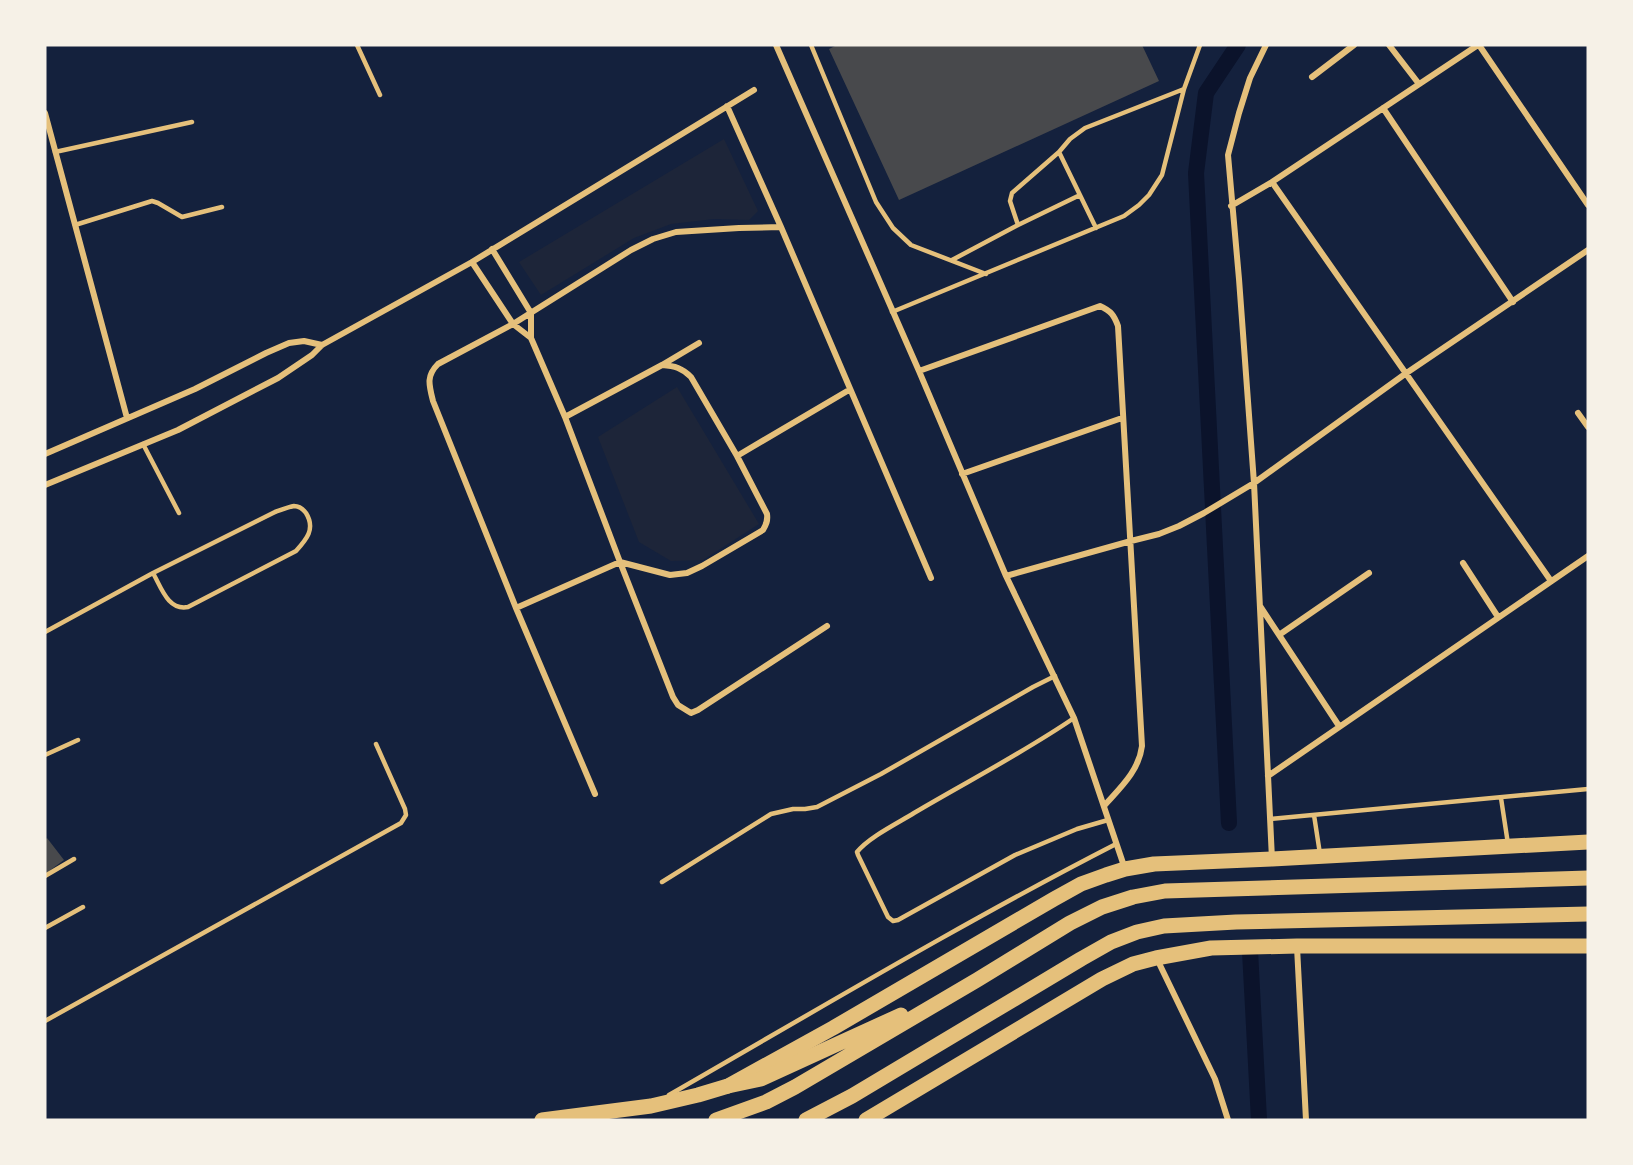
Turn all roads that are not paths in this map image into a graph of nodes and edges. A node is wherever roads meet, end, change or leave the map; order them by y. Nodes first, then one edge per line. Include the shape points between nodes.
1 (357, 45) edge
2 (776, 45) edge
3 (811, 45) edge
4 (1200, 45) edge
5 (1266, 45) edge
6 (1354, 45) edge
7 (1389, 45) edge
8 (1478, 45) edge
9 (1312, 77) dead end
10 (1419, 84) junction
11 (1184, 89) junction
12 (754, 90) dead end
13 (380, 94) dead end
14 (727, 106) junction
15 (1383, 108) junction
16 (45, 113) edge
17 (192, 122) dead end
18 (56, 152) junction
19 (1059, 152) junction
20 (1272, 182) junction
21 (1080, 195) junction
22 (1588, 204) edge
23 (1231, 206) junction
24 (222, 207) dead end
25 (75, 225) junction
26 (1018, 225) junction
27 (781, 227) junction
28 (1096, 228) junction
29 (492, 249) junction
30 (1588, 250) edge
31 (951, 261) junction
32 (472, 262) junction
33 (986, 274) junction
34 (1514, 302) junction
35 (892, 312) junction
36 (531, 313) junction
37 (513, 324) junction
38 (531, 338) junction
39 (699, 343) dead end
40 (322, 345) junction
41 (662, 365) junction
42 (919, 371) junction
43 (1406, 374) junction
44 (849, 390) junction
45 (1578, 412) dead end
46 (566, 417) junction
47 (127, 418) junction
48 (1122, 418) junction
49 (1588, 428) edge
50 (143, 444) junction
51 (45, 454) edge
52 (737, 456) junction
53 (962, 474) junction
54 (1254, 483) junction
55 (45, 485) edge
56 (179, 513) dead end
57 (1131, 541) junction
58 (1588, 556) edge
59 (620, 562) junction
60 (1463, 563) dead end
61 (153, 573) junction
62 (1369, 573) dead end
63 (1006, 576) junction
64 (931, 579) dead end
65 (1551, 581) junction
66 (1259, 605) junction
67 (516, 608) junction
68 (1498, 617) junction
69 (827, 626) dead end
70 (45, 632) edge
71 (1279, 635) junction
72 (1055, 676) junction
73 (1074, 718) junction
74 (1339, 726) junction
75 (78, 740) dead end
76 (376, 744) dead end
77 (45, 755) edge
78 (1268, 776) junction
79 (1588, 789) edge
80 (595, 794) dead end
81 (1501, 798) junction
82 (1104, 806) junction
83 (1314, 815) junction
84 (1270, 819) junction
85 (1107, 820) junction
86 (1588, 842) edge
87 (1116, 844) junction
88 (1508, 846) junction
89 (1320, 856) junction
90 (74, 859) dead end
91 (1272, 859) junction
92 (1125, 869) junction
93 (45, 876) edge
94 (1588, 878) edge
95 (662, 882) dead end
96 (83, 907) dead end
97 (1588, 914) edge
98 (45, 928) edge
99 (1297, 946) junction
100 (1588, 946) edge
101 (1156, 958) junction
102 (977, 980) junction
103 (45, 1021) edge
104 (728, 1086) junction
105 (651, 1106) junction
106 (542, 1120) edge
107 (716, 1120) edge
108 (806, 1120) edge
109 (866, 1120) edge
110 (1228, 1120) edge
111 (1306, 1120) edge

1 - 13 lane
2 - 35 street
3 - 31 lane via 886,218 911,245
4 - 11 lane
5 - 23 street via 1250,78 1228,155
6 - 9 street
7 - 10 street
8 - 10 street
8 - 22 street
10 - 15 street
11 - 19 lane via 1085,128
11 - 28 lane via 1162,175 1139,205
12 - 14 street
14 - 27 street
14 - 29 street
15 - 20 street
15 - 34 street
16 - 18 street
17 - 18 lane
18 - 25 street
19 - 21 lane
19 - 26 lane via 1012,193 1010,201
20 - 23 street
20 - 43 street
21 - 26 lane
21 - 28 lane
23 - 54 street
24 - 25 lane via 182,217 152,201
25 - 47 street
26 - 31 lane
27 - 36 street via 676,232 631,250
27 - 44 street
28 - 33 lane
29 - 32 street
29 - 36 street
30 - 34 street
31 - 33 lane
32 - 37 street
32 - 40 street
33 - 35 lane
34 - 43 street
35 - 42 street
36 - 37 street
36 - 38 street
37 - 38 street
37 - 67 street via 438,364 429,381 433,401
38 - 46 street
39 - 41 street
40 - 47 street via 289,343
40 - 50 street via 278,378
41 - 46 street
41 - 52 street via 684,369 691,377
42 - 48 street via 1100,306 1109,310 1118,326
42 - 53 street
43 - 54 street
43 - 65 street
44 - 52 street
44 - 64 street
45 - 49 street
46 - 59 street
47 - 51 street
48 - 53 street
48 - 57 street
50 - 55 street
50 - 56 lane
52 - 59 street via 767,514 763,530 687,573 670,575
53 - 63 street
54 - 57 street via 1179,526
54 - 66 street
57 - 63 street
57 - 82 street via 1142,746 1135,768
58 - 65 street
59 - 67 street
59 - 69 street via 673,697 691,713
60 - 68 street
61 - 61 lane via 275,512 300,507 310,524 307,537 296,551 188,607 175,607
61 - 70 lane
62 - 71 street
63 - 72 street
65 - 68 street
66 - 71 street
66 - 78 street
67 - 80 street
68 - 74 street
71 - 74 street
72 - 73 street
72 - 95 lane via 817,807 771,814
73 - 82 street
73 - 85 lane via 893,826 857,852 893,921 1015,855
74 - 78 street
75 - 77 lane
76 - 103 lane via 405,809 401,823
78 - 84 street
79 - 81 lane
81 - 83 lane
81 - 88 lane
82 - 85 street
83 - 84 lane
83 - 89 lane
84 - 91 street
85 - 87 street
86 - 88 main road
87 - 92 street
87 - 105 lane via 1037,884
88 - 89 main road
89 - 91 main road
90 - 93 lane
91 - 92 main road via 1154,864
92 - 104 main road via 1054,899
94 - 102 main road via 1165,891 1094,911
96 - 98 lane
97 - 108 main road via 1236,922 1164,926 1137,932 1081,959
99 - 100 main road
99 - 101 main road via 1211,948
99 - 111 street
101 - 109 main road via 1102,979
101 - 110 street via 1215,1079
102 - 104 main road via 761,1079
102 - 107 main road via 795,1087
104 - 105 main road
105 - 106 main road

